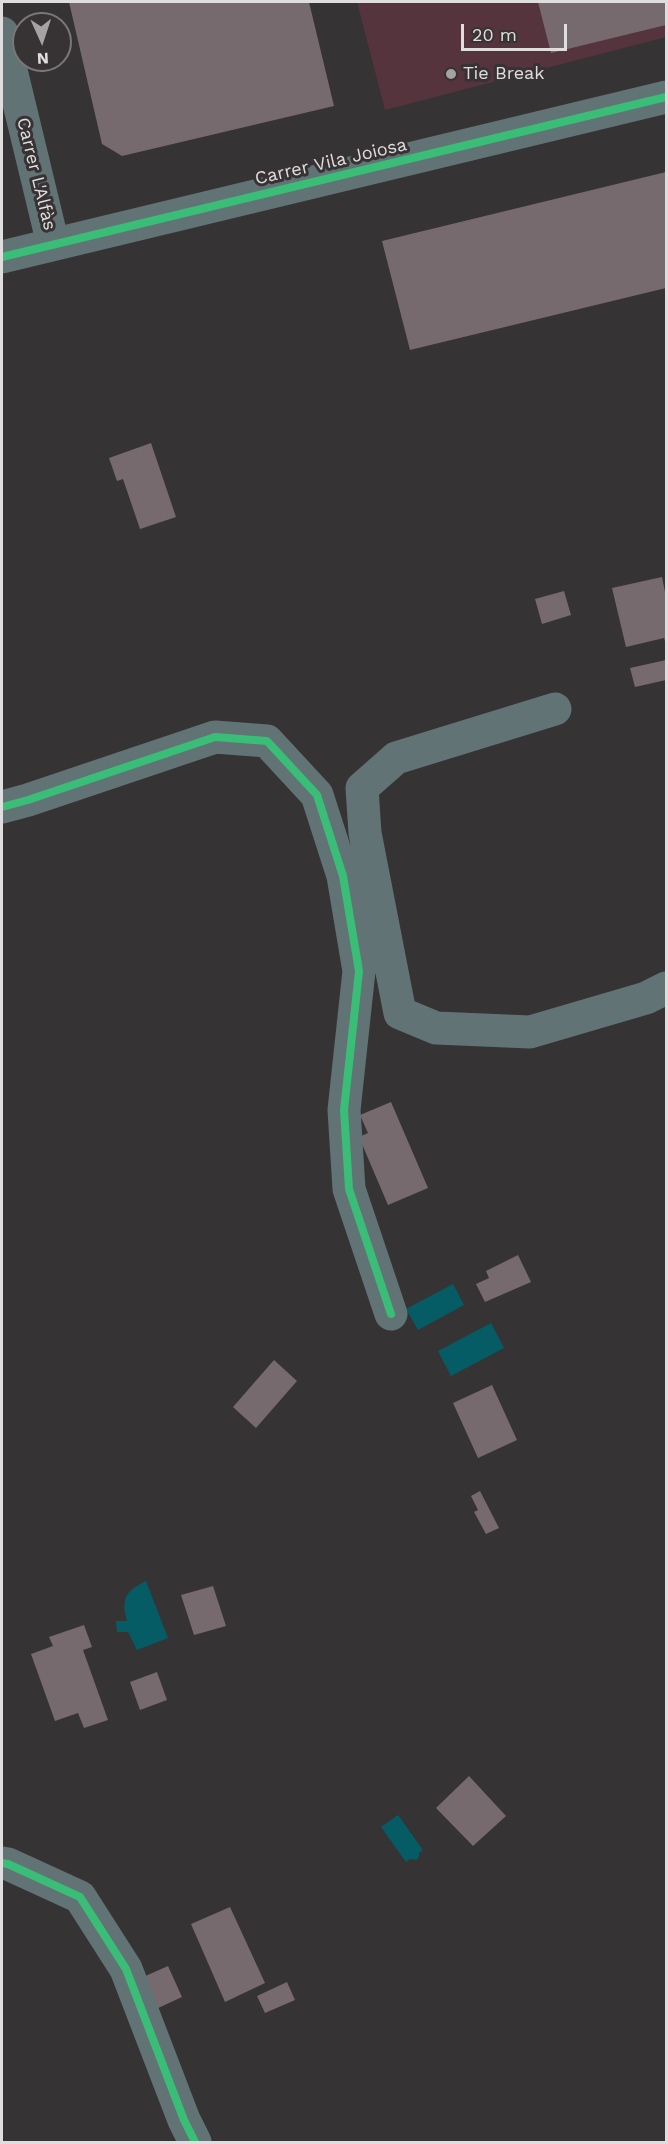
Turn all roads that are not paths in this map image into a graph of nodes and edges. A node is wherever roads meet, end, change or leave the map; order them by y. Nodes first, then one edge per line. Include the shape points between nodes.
1 (2, 33) edge
2 (666, 97) edge
3 (53, 244) junction
4 (2, 256) edge
5 (555, 709) dead end
6 (2, 807) edge
7 (666, 988) edge
8 (391, 1314) dead end
9 (2, 1863) edge
10 (195, 2142) edge

1 - 3 street, Carrer L'Alfàs
2 - 3 street, Carrer Vila Joiosa
3 - 4 street, Carrer Vila Joiosa
5 - 7 street via 396,758 362,788 365,833 400,1012 436,1028 530,1032 646,998
6 - 8 street via 215,737 267,741 317,795 343,876 359,971 344,1110 349,1189
9 - 10 street via 80,1897 126,1969

